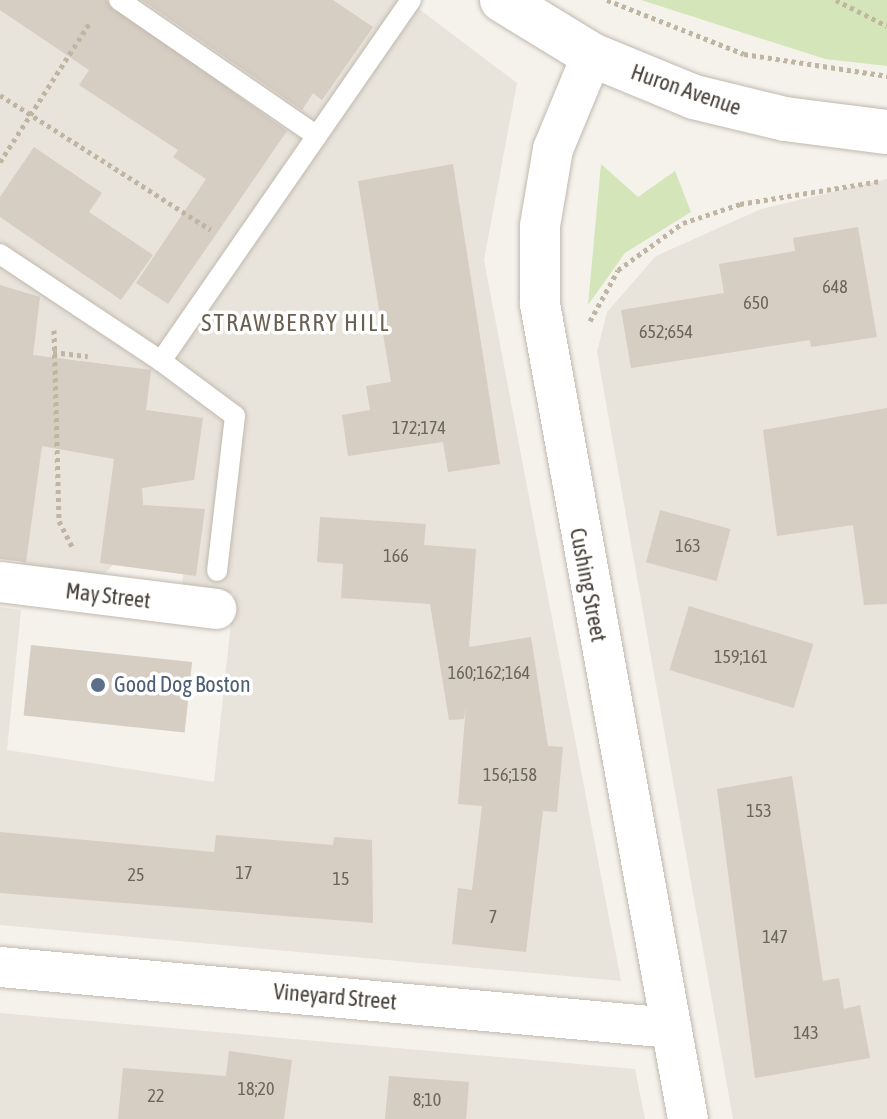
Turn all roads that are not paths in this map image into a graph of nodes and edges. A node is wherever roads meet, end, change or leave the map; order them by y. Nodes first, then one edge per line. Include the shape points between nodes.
1 (119, 0) edge
2 (411, 0) edge
3 (502, 0) edge
4 (592, 55) junction
5 (887, 132) edge
6 (317, 136) junction
7 (0, 254) edge
8 (161, 361) junction
9 (0, 582) edge
10 (216, 590) joint
11 (0, 967) edge
12 (671, 1028) junction
13 (688, 1119) edge

1 - 6 lane
2 - 6 lane
3 - 4 street, Huron Avenue
4 - 5 street, Huron Avenue via 736,109
4 - 12 street, Cushing Street via 553,149 540,226 540,304
6 - 8 lane
7 - 8 lane
8 - 10 lane via 235,416
9 - 10 street, May Street
11 - 12 street, Vineyard Street
12 - 13 street, Cushing Street

